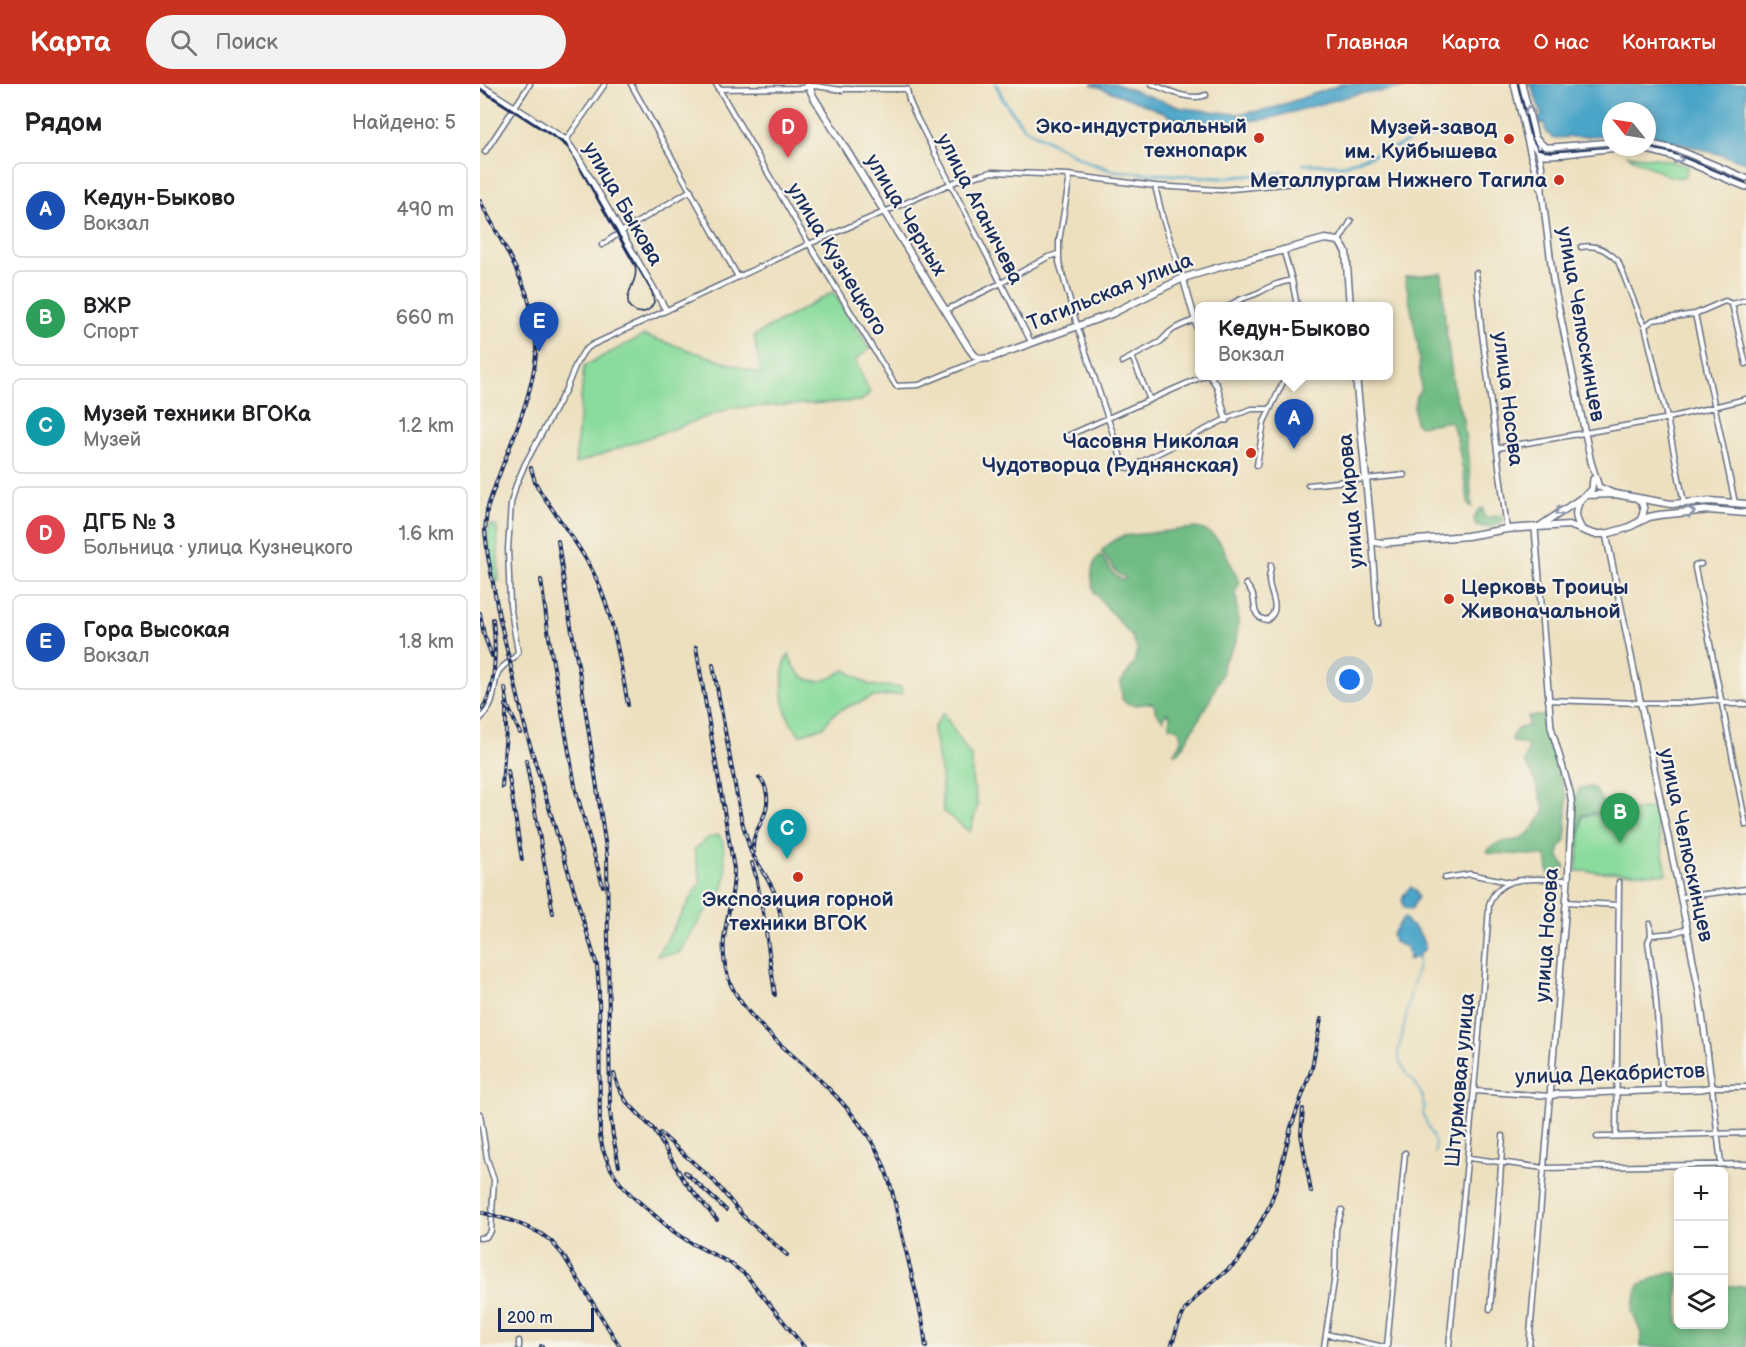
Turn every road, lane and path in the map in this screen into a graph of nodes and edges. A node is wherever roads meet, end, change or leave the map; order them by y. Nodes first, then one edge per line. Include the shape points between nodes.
1 (530, 84) edge
2 (604, 84) edge
3 (632, 84) edge
4 (716, 84) edge
5 (1152, 84) edge
6 (1515, 84) edge
7 (1522, 84) edge
8 (480, 85) edge
9 (808, 85) edge
10 (718, 89) junction
11 (1206, 95) dead end
12 (514, 106) junction
13 (1527, 136) junction
14 (1536, 136) junction
15 (566, 140) junction
16 (1602, 143) edge
17 (1656, 145) edge
18 (485, 152) dead end
19 (1539, 153) junction
20 (1557, 154) junction
21 (1542, 169) junction
22 (1068, 175) junction
23 (1746, 178) edge
24 (1294, 183) dead end
25 (949, 184) junction
26 (1155, 186) junction
27 (1746, 187) edge
28 (691, 190) junction
29 (1542, 191) junction
30 (885, 212) junction
31 (1351, 221) dead end
32 (621, 232) junction
33 (1339, 241) junction
34 (809, 243) junction
35 (602, 246) dead end
36 (1581, 247) dead end
37 (1283, 249) junction
38 (1058, 254) junction
39 (1476, 273) dead end
40 (738, 277) junction
41 (1183, 278) junction
42 (1292, 280) junction
43 (1001, 283) junction
44 (1746, 300) edge
45 (1234, 302) edge
46 (1296, 302) edge
47 (1350, 302) edge
48 (1732, 304) junction
49 (666, 310) junction
50 (945, 311) junction
51 (1195, 313) edge
52 (1695, 314) junction
53 (1195, 317) edge
54 (1077, 325) junction
55 (1645, 326) junction
56 (1031, 342) junction
57 (1132, 357) junction
58 (980, 359) junction
59 (1122, 362) dead end
60 (1746, 364) edge
61 (1195, 379) edge
62 (1213, 380) edge
63 (1284, 380) edge
64 (1356, 380) edge
65 (896, 386) joint
66 (1746, 399) edge
67 (1150, 400) junction
68 (1715, 406) junction
69 (1270, 409) junction
70 (1666, 418) junction
71 (1107, 419) junction
72 (1226, 420) junction
73 (1585, 434) junction
74 (1067, 436) dead end
75 (1498, 447) junction
76 (1591, 462) junction
77 (1257, 465) dead end
78 (1404, 475) dead end
79 (1365, 478) junction
80 (1308, 484) dead end
81 (1615, 494) junction
82 (1584, 497) junction
83 (1635, 498) junction
84 (1684, 503) junction
85 (1735, 503) junction
86 (1746, 504) edge
87 (1746, 513) edge
88 (1637, 524) junction
89 (1537, 528) junction
90 (1507, 529) junction
91 (1582, 529) junction
92 (1606, 534) junction
93 (1372, 541) junction
94 (1701, 564) dead end
95 (1272, 565) dead end
96 (1246, 584) dead end
97 (1378, 623) dead end
98 (1548, 700) junction
99 (1722, 702) junction
100 (1641, 703) junction
101 (1746, 704) edge
102 (480, 719) edge
103 (1746, 825) edge
104 (1445, 878) dead end
105 (1568, 880) junction
106 (1509, 882) junction
107 (1619, 882) dead end
108 (1746, 890) edge
109 (1680, 897) junction
110 (1566, 902) junction
111 (1618, 905) junction
112 (1650, 924) dead end
113 (1687, 929) junction
114 (1651, 935) junction
115 (1712, 1087) junction
116 (1746, 1087) edge
117 (1663, 1090) junction
118 (1474, 1091) junction
119 (1617, 1091) junction
120 (1550, 1096) junction
121 (480, 1114) edge
122 (1717, 1133) junction
123 (1746, 1133) edge
124 (1503, 1136) dead end
125 (1616, 1136) junction
126 (1597, 1137) dead end
127 (1405, 1154) dead end
128 (1468, 1158) junction
129 (1501, 1162) junction
130 (1721, 1164) junction
131 (1746, 1164) edge
132 (1544, 1167) junction
133 (1342, 1210) dead end
134 (480, 1238) edge
135 (1490, 1309) dead end
136 (1326, 1334) junction
137 (519, 1341) dead end
138 (519, 1347) edge
139 (1324, 1347) edge
140 (1386, 1347) edge
141 (1449, 1347) edge
142 (1528, 1347) edge

1 - 12 street
2 - 15 street
3 - 28 street
4 - 10 street, улица Кузнецкого
5 - 11 street via 1181,94
6 - 13 street, улица Челюскинцев
14 -> 7 street, улица Челюскинцев
8 - 12 street, улица Быкова
9 - 10 street
9 - 25 street, улица Аганичева via 840,90 907,89
9 - 30 main road, улица Черных
10 - 34 street, улица Кузнецкого
12 - 15 street, улица Быкова
12 - 18 street
13 - 19 street
13 - 29 street, улица Челюскинцев
14 - 16 street via 1545,147
14 - 19 street, улица Челюскинцев
15 - 32 street, улица Быкова
17 - 23 street via 1679,150
19 - 20 street
19 - 21 street, улица Челюскинцев
20 - 21 street
20 -> 27 street via 1626,148 1656,152
21 - 29 street, улица Челюскинцев
22 - 25 street via 992,172
22 - 26 street
22 - 38 street
24 - 26 street via 1221,190
25 - 30 street
25 - 43 street, улица Аганичева
26 - 41 street
28 - 32 street
28 - 40 street
29 - 73 street, улица Челюскинцев via 1553,280
30 - 34 street
30 - 50 main road, улица Черных
31 - 33 street
32 - 35 street
32 - 49 street, улица Быкова
33 - 37 main road, Тагильская улица via 1325,239
33 - 47 main road via 1346,252
34 - 40 street
34 - 65 street, улица Кузнецкого
36 - 55 street via 1595,245 1618,261
37 - 41 main road, Тагильская улица
37 - 42 street
38 - 43 street
38 - 54 street
39 - 75 street, улица Носова
40 - 49 street
41 - 51 street
41 - 54 main road, Тагильская улица via 1126,307
42 - 45 street
42 - 46 street
43 - 50 street
43 - 56 street, улица Аганичева
44 - 48 street
48 - 52 street via 1725,301
48 - 60 street
49 - 102 street via 584,351 525,464 511,503 508,549 511,612 518,652 499,672 492,701
50 - 58 main road, улица Черных
52 - 55 street via 1653,320
52 - 68 street
53 - 57 street
54 - 56 main road, Тагильская улица
54 - 71 street
55 - 70 street
56 - 58 main road, Тагильская улица
57 - 59 street
57 - 67 street
58 - 65 street, Тагильская улица via 919,385
61 - 67 street
62 - 72 street
63 - 69 street
64 - 79 main road, улица Кирова
66 - 68 street
67 - 71 street
68 - 70 street
68 - 85 street
69 - 72 street via 1252,409
69 - 77 street
70 - 73 street
70 - 84 street
71 - 72 street via 1122,464 1127,468
71 - 74 street
73 - 75 street
73 - 76 street, улица Челюскинцев
75 - 90 street, улица Носова
76 - 81 street, улица Челюскинцев via 1599,487
76 - 82 street, улица Челюскинцев via 1592,489
78 - 79 street
79 - 80 street
79 - 93 main road, улица Кирова
81 - 82 main road
81 - 83 main road
82 -> 89 main road
82 - 91 main road via 1576,514
83 - 84 main road
83 - 88 main road via 1640,500 1644,513
84 - 85 main road
85 - 86 main road
88 -> 87 main road via 1649,517 1683,512
88 - 92 main road
89 - 90 main road
89 - 91 main road via 1569,525
89 - 98 street, улица Носова
90 - 93 main road via 1438,539
91 - 92 main road
92 - 100 street, улица Челюскинцев
93 - 97 street, улица Кирова
94 - 99 street via 1694,567
95 - 96 street via 1272,617 1264,620 1258,616
98 - 100 street
98 - 105 street, улица Носова via 1553,738 1571,798
99 - 100 street
99 - 101 street
99 - 103 street
100 - 109 street, улица Челюскинцев
104 - 106 street via 1470,874
105 - 106 street
105 - 110 street, улица Носова
106 - 118 street, Штурмовая улица via 1498,890 1489,905
107 - 111 street
108 - 109 street
109 - 113 street, улица Челюскинцев
110 - 111 street
110 - 120 street, улица Носова
111 - 119 street
112 - 114 street
113 - 114 street
113 - 115 street, улица Челюскинцев
114 - 117 street via 1648,942
115 - 116 street, улица Декабристов
115 - 117 street, улица Декабристов
115 - 122 street, улица Челюскинцев
117 - 119 street, улица Декабристов
118 - 120 street, улица Декабристов
118 - 128 street, Штурмовая улица
119 - 120 street, улица Декабристов
119 - 125 street
120 - 132 street, улица Носова
121 - 134 street via 494,1180 491,1231
122 - 123 street
122 - 125 street
122 - 130 street, улица Челюскинцев
124 - 129 street
125 - 126 street
127 - 140 street
128 - 129 street
128 - 141 street, Штурмовая улица
129 - 132 street
129 - 135 street
130 - 131 street
130 - 132 street
132 - 142 street, улица Носова
133 - 136 street via 1336,1229 1335,1275
136 - 139 street
136 - 140 street
137 - 138 street

